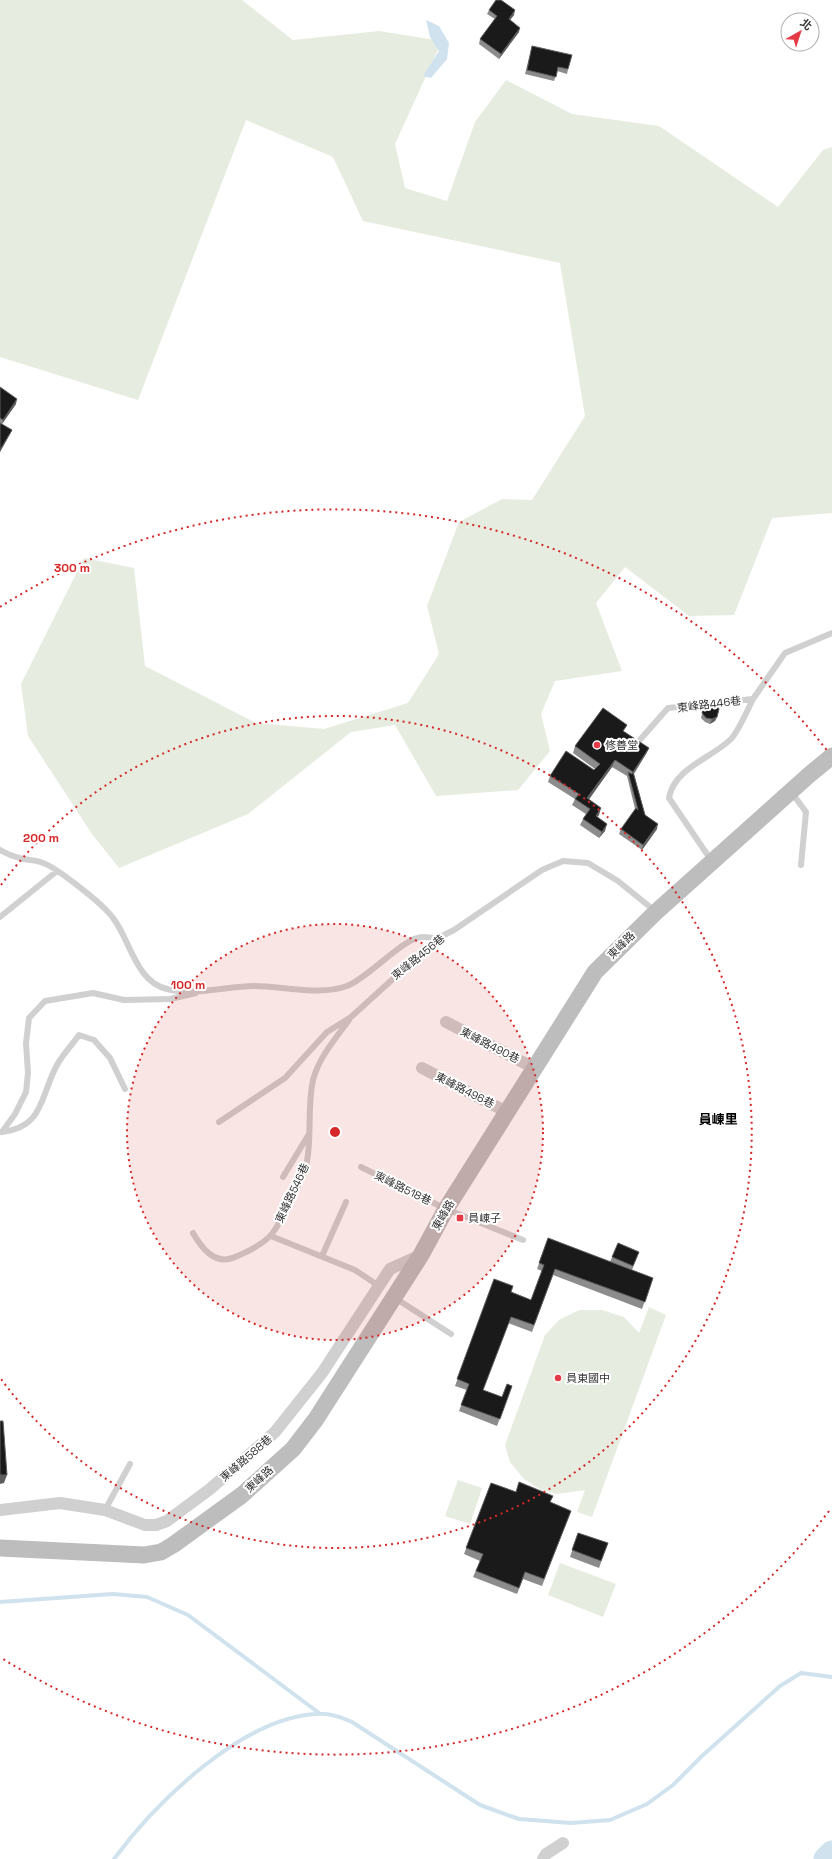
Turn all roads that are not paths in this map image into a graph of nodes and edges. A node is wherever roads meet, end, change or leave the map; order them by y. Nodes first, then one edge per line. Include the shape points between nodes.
1 (832, 633) edge
2 (753, 698) junction
3 (638, 742) edge
4 (832, 756) edge
5 (790, 791) junction
6 (0, 850) edge
7 (712, 861) junction
8 (801, 865) dead end
9 (57, 871) junction
10 (656, 912) junction
11 (0, 917) edge
12 (438, 938) junction
13 (212, 990) junction
14 (351, 1017) junction
15 (446, 1022) dead end
16 (422, 1068) dead end
17 (534, 1068) junction
18 (125, 1089) dead end
19 (507, 1112) junction
20 (218, 1122) dead end
21 (1, 1132) edge
22 (309, 1133) junction
23 (360, 1166) dead end
24 (283, 1177) dead end
25 (346, 1202) dead end
26 (446, 1209) junction
27 (193, 1233) dead end
28 (271, 1236) junction
29 (523, 1240) dead end
30 (421, 1255) junction
31 (322, 1256) junction
32 (379, 1286) junction
33 (394, 1297) junction
34 (451, 1334) dead end
35 (130, 1464) dead end
36 (0, 1510) edge
37 (105, 1510) junction
38 (0, 1548) edge
39 (563, 1843) dead end
40 (543, 1859) edge

1 - 2 lane via 785,653
2 - 3 lane, 東峰路446巷 via 668,708
2 - 7 lane, 東峰路446巷 via 731,739 686,770 670,791 669,798
4 - 5 main road, 東峰路
5 - 7 main road, 東峰路
5 - 8 lane via 806,812
6 - 9 lane via 22,859 44,863
7 - 10 main road, 東峰路
9 - 11 lane
9 - 13 lane via 109,912 139,965 147,977 156,984 167,989
10 - 12 lane, 東峰路456巷 via 618,881 588,863 563,861 542,870 454,930
10 - 17 main road, 東峰路 via 594,972
12 - 13 lane via 422,937 410,940 358,981 346,986 319,990 253,986
12 - 14 lane, 東峰路456巷
13 - 21 lane via 170,999 124,1000 93,993 45,1001 29,1018 26,1092 15,1114
14 - 20 lane, 東峰路456巷 via 327,1032 285,1078
14 - 22 lane, 東峰路546巷 via 317,1070 309,1105
15 - 17 street, 東峰路490巷
16 - 19 street, 東峰路496巷
17 - 19 main road, 東峰路
18 - 21 lane via 110,1058 94,1040 79,1035 58,1064 36,1114 28,1124 14,1131
19 - 26 main road, 東峰路
22 - 24 lane
22 - 28 lane, 東峰路546巷 via 307,1163 294,1195
23 - 26 lane, 東峰路518巷
25 - 31 lane
26 - 29 lane, 東峰路518巷
26 - 30 main road, 東峰路
27 - 28 lane via 208,1254 220,1260 234,1258
28 - 31 lane, 東峰路546巷
30 - 32 street, 東峰路588巷 via 390,1270
30 - 33 main road, 東峰路
31 - 32 lane, 東峰路546巷 via 356,1270
32 - 37 street, 東峰路588巷 via 322,1373 275,1432 210,1489 167,1521 156,1525 144,1525
33 - 34 lane
33 - 38 main road, 東峰路 via 316,1419 293,1449 242,1495 173,1545 161,1552 144,1555
35 - 37 lane
36 - 37 street, 東峰路588巷 via 60,1503
39 - 40 street via 546,1854

